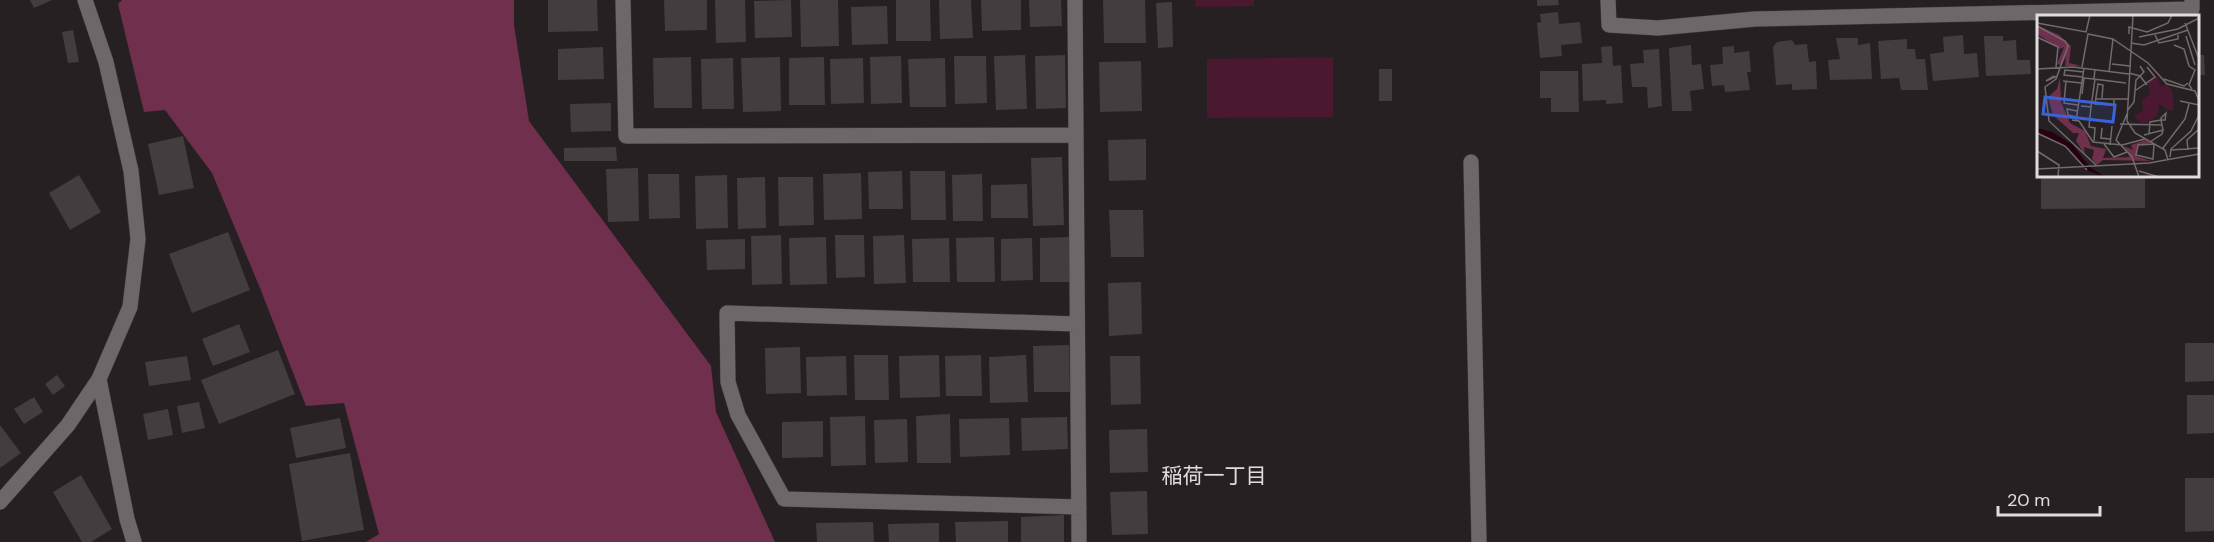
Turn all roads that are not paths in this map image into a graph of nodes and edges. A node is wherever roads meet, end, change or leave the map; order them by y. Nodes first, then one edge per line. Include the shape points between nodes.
1 (85, 0) edge
2 (623, 0) edge
3 (1075, 0) edge
4 (1608, 0) edge
5 (2192, 0) edge
6 (1076, 135) junction
7 (1471, 162) dead end
8 (1076, 324) junction
9 (99, 379) junction
10 (0, 502) edge
11 (1079, 507) junction
12 (134, 542) edge
13 (1079, 542) edge
14 (1479, 542) edge

1 - 9 street via 106,62 129,160 138,239 129,307
2 - 6 street via 626,136
3 - 6 street
4 - 5 street via 1609,25 1658,28 1755,19 2192,9
6 - 8 street
7 - 14 street
8 - 11 street
8 - 11 street via 727,313 728,382 738,415 784,499
9 - 10 street via 68,425
9 - 12 street
11 - 13 street

